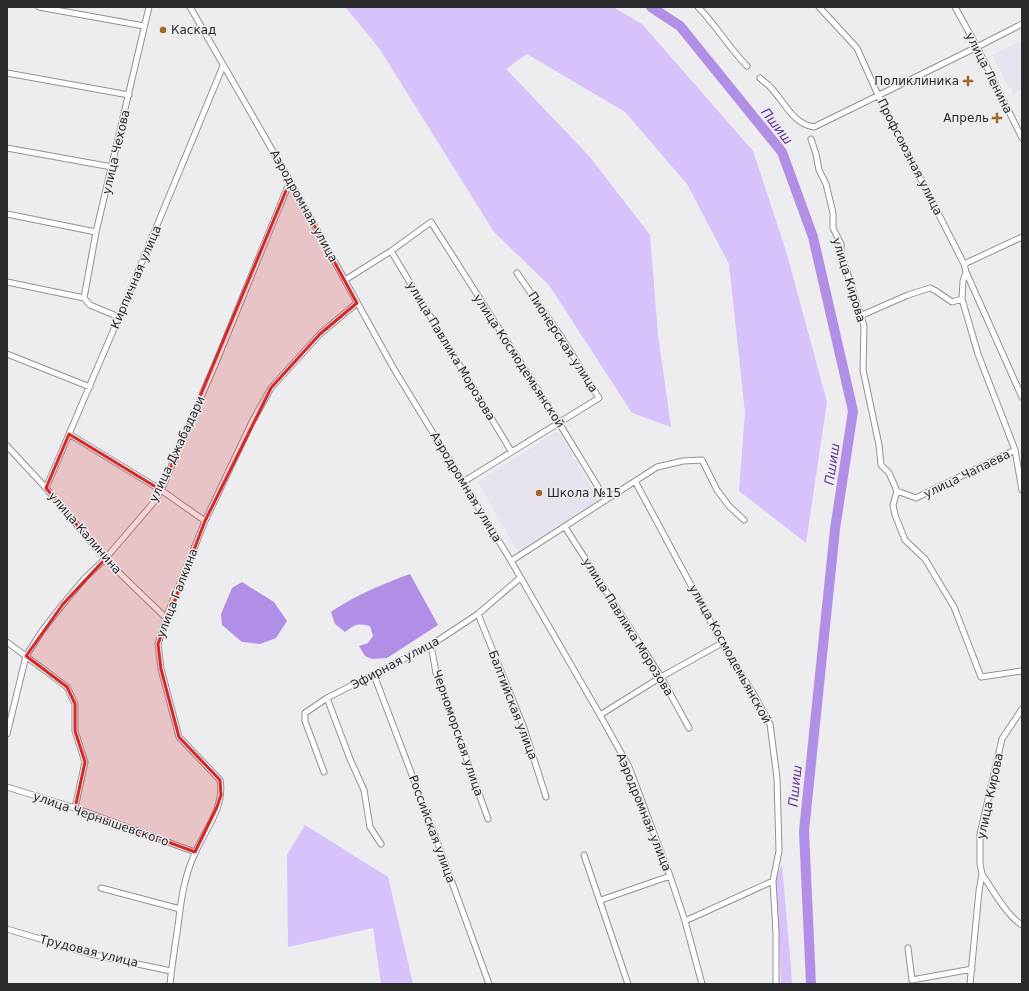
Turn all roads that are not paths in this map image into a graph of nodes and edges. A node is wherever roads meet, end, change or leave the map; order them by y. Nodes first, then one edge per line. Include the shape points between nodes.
1 (39, 7) edge
2 (149, 7) edge
3 (190, 7) edge
4 (698, 7) edge
5 (819, 7) edge
6 (955, 7) edge
7 (1022, 24) edge
8 (144, 26) junction
9 (977, 47) junction
10 (223, 66) junction
11 (748, 66) dead end
12 (7, 73) edge
13 (760, 78) dead end
14 (129, 95) junction
15 (878, 95) junction
16 (1022, 138) edge
17 (811, 139) dead end
18 (7, 148) edge
19 (112, 167) junction
20 (290, 180) junction
21 (7, 214) edge
22 (96, 232) junction
23 (1022, 237) edge
24 (391, 251) junction
25 (964, 264) junction
26 (966, 272) junction
27 (517, 273) dead end
28 (345, 280) junction
29 (7, 282) edge
30 (84, 298) junction
31 (962, 299) junction
32 (357, 303) junction
33 (860, 316) junction
34 (119, 317) junction
35 (7, 354) edge
36 (90, 387) junction
37 (1022, 397) edge
38 (560, 423) junction
39 (70, 434) junction
40 (7, 446) edge
41 (1015, 450) junction
42 (511, 451) junction
43 (635, 481) junction
44 (463, 482) junction
45 (46, 488) junction
46 (161, 490) junction
47 (1022, 490) edge
48 (897, 491) junction
49 (606, 500) junction
50 (744, 520) dead end
51 (205, 521) junction
52 (565, 527) junction
53 (104, 559) junction
54 (511, 561) junction
55 (520, 578) junction
56 (478, 614) junction
57 (166, 618) junction
58 (7, 642) edge
59 (722, 643) junction
60 (431, 646) junction
61 (26, 656) junction
62 (1022, 671) edge
63 (374, 675) junction
64 (661, 677) junction
65 (327, 698) junction
66 (1022, 709) edge
67 (600, 715) junction
68 (8, 720) edge
69 (689, 728) dead end
70 (7, 734) edge
71 (324, 772) dead end
72 (7, 787) edge
73 (546, 797) dead end
74 (75, 808) junction
75 (488, 819) dead end
76 (380, 844) dead end
77 (195, 852) junction
78 (584, 855) dead end
79 (982, 874) junction
80 (670, 876) junction
81 (773, 881) junction
82 (101, 888) dead end
83 (601, 900) junction
84 (180, 909) junction
85 (685, 921) junction
86 (1022, 925) edge
87 (7, 929) edge
88 (908, 948) dead end
89 (972, 969) junction
90 (171, 971) junction
91 (170, 984) edge
92 (488, 984) edge
93 (628, 984) edge
94 (702, 984) edge
95 (776, 984) edge
96 (970, 984) edge

1 - 8 street
2 - 8 street, улица Чехова
3 - 10 street, Аэродромная улица
4 - 11 street
5 - 15 street, Профсоюзная улица via 856,48
6 - 9 street, улица Ленина
7 - 9 street
8 - 14 street, улица Чехова
9 - 15 street
9 - 16 street, улица Ленина
10 - 20 street, Аэродромная улица
10 - 34 street, Кирпичная улица
12 - 14 street
13 - 15 street via 773,89 797,120 806,126 814,127
14 - 19 street, улица Чехова
15 - 25 street, Профсоюзная улица
17 - 33 street, улица Кирова via 819,170 826,184 833,213 833,228 841,244 841,253
18 - 19 street
19 - 22 street, улица Чехова
20 - 28 street, Аэродромная улица
20 - 46 street, улица Джабадари
21 - 22 street
22 - 30 street, улица Чехова
23 - 25 street
24 - 28 street
24 - 38 street, улица Космодемьянской via 431,222
24 - 42 street, улица Павлика Морозова
25 - 26 street, Профсоюзная улица
26 - 31 street, Профсоюзная улица
26 - 37 street, Профсоюзная улица
27 - 38 street, Пионерская улица via 599,398
28 - 32 street, Аэродромная улица
29 - 30 street
30 - 34 street via 90,305
31 - 33 street via 952,302 930,288
31 - 41 street, Профсоюзная улица via 978,354
32 - 44 street, Аэродромная улица
32 - 51 street, улица Галкина via 320,334 271,388
33 - 48 street, улица Кирова via 864,326 863,370 881,465 889,473
34 - 36 street, Кирпичная улица
35 - 36 street
36 - 39 street, Кирпичная улица
38 - 42 street, Пионерская улица
38 - 49 street, улица Космодемьянской
39 - 45 street, Кирпичная улица
39 - 46 street
40 - 45 street, улица Калинина
41 - 47 street, Профсоюзная улица
41 - 48 street, улица Чапаева via 916,498
42 - 44 street, Пионерская улица
43 - 49 street
43 - 50 street via 657,467 682,461 702,460 717,490
43 - 59 street, улица Космодемьянской
44 - 54 street, Аэродромная улица
45 - 53 street, улица Калинина
46 - 51 street
46 - 53 street, улица Джабадари via 154,502
48 - 62 street via 893,505 905,540 925,559 954,607 981,678
49 - 52 street
51 - 57 street, улица Галкина
52 - 54 street
52 - 64 street, улица Павлика Морозова
53 - 57 street, улица Калинина
53 - 61 street, улица Джабадари via 63,604
54 - 55 street, Аэродромная улица
55 - 56 street, Эфирная улица
55 - 67 street, Аэродромная улица
56 - 60 street, Эфирная улица
56 - 73 street, Балтийская улица via 524,728
57 - 77 street, улица Галкина via 158,644 160,663 179,737 220,780 221,787 221,795 208,830
58 - 61 street
59 - 64 street
59 - 81 street, улица Космодемьянской via 770,724 777,778 779,851
60 - 63 street, Эфирная улица
60 - 75 street, Черноморская улица via 436,673
61 - 68 street, улица Джабадари
61 - 74 street via 67,687 75,704 75,731 85,762
63 - 65 street, Эфирная улица
63 - 92 street, Российская улица via 438,841
64 - 67 street
64 - 69 street, улица Павлика Морозова
65 - 71 street, Эфирная улица via 305,713 305,721
65 - 76 street via 364,790 370,827
66 - 79 street, улица Кирова via 1002,739 980,834
67 - 80 street, Аэродромная улица via 629,767
68 - 70 street, улица Джабадари
72 - 74 street, улица Чернышевского
74 - 77 street, улица Чернышевского
77 - 84 street, улица Галкина via 183,886
78 - 83 street
79 - 86 street via 1000,902
79 - 89 street, улица Кирова
80 - 83 street
80 - 85 street, Аэродромная улица
81 - 85 street
81 - 95 street, улица Космодемьянской
82 - 84 street
83 - 93 street
84 - 90 street, улица Галкина
85 - 94 street, Аэродромная улица
87 - 90 street, Трудовая улица via 90,954
88 - 89 street via 912,980
89 - 96 street, улица Кирова
90 - 91 street, улица Галкина

